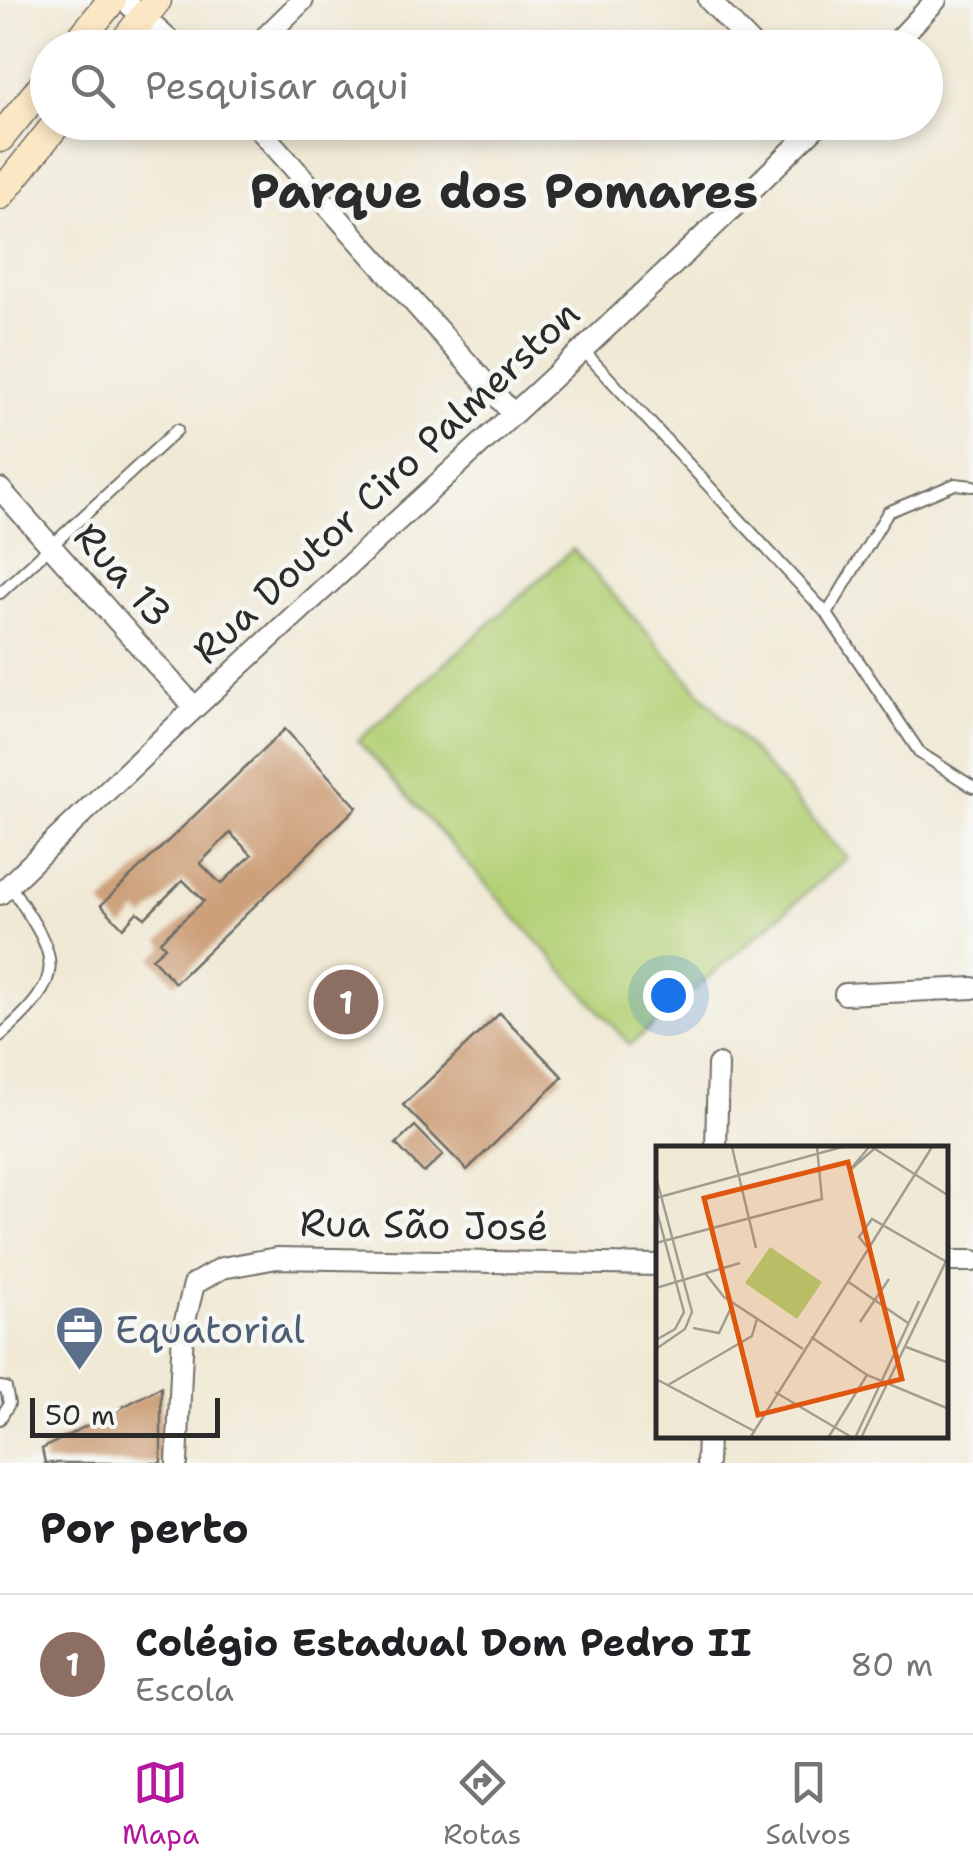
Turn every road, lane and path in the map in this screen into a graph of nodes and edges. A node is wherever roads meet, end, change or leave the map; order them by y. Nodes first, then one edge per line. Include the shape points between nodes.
1 (112, 0) edge
2 (303, 0) edge
3 (709, 0) edge
4 (936, 0) edge
5 (142, 6) edge
6 (88, 30) edge
7 (129, 30) edge
8 (163, 30) edge
9 (272, 30) edge
10 (738, 30) edge
11 (908, 30) edge
12 (30, 101) edge
13 (0, 138) edge
14 (44, 140) edge
15 (270, 140) edge
16 (802, 140) edge
17 (0, 195) edge
18 (582, 348) junction
19 (513, 414) junction
20 (178, 430) dead end
21 (973, 486) edge
22 (0, 489) edge
23 (52, 548) junction
24 (0, 594) edge
25 (827, 614) junction
26 (194, 707) junction
27 (973, 787) edge
28 (5, 889) edge
29 (973, 988) edge
30 (845, 994) dead end
31 (0, 1036) edge
32 (718, 1065) dead end
33 (716, 1146) edge
34 (656, 1265) edge
35 (0, 1386) edge
36 (0, 1419) edge
37 (177, 1463) edge

1 - 6 main road
2 - 9 street
3 - 10 street
4 - 11 street
5 - 7 main road
5 - 8 street
12 - 13 main road
14 - 17 main road
15 - 19 street
16 - 18 street, Rua Doutor Ciro Palmerston
18 - 19 street, Rua Doutor Ciro Palmerston
18 - 25 lane
19 - 26 street, Rua Doutor Ciro Palmerston
20 - 23 lane
21 - 25 lane via 955,484 888,512
22 - 23 street, Rua 13
23 - 24 lane
23 - 26 street, Rua 13
25 - 27 lane via 920,753
26 - 28 street, Rua Doutor Ciro Palmerston
28 - 31 lane via 48,943 51,971 32,1007
29 - 30 street
32 - 33 street
34 - 37 street, Rua São José via 277,1258 222,1268 194,1284 183,1328
35 - 36 lane via 9,1404

